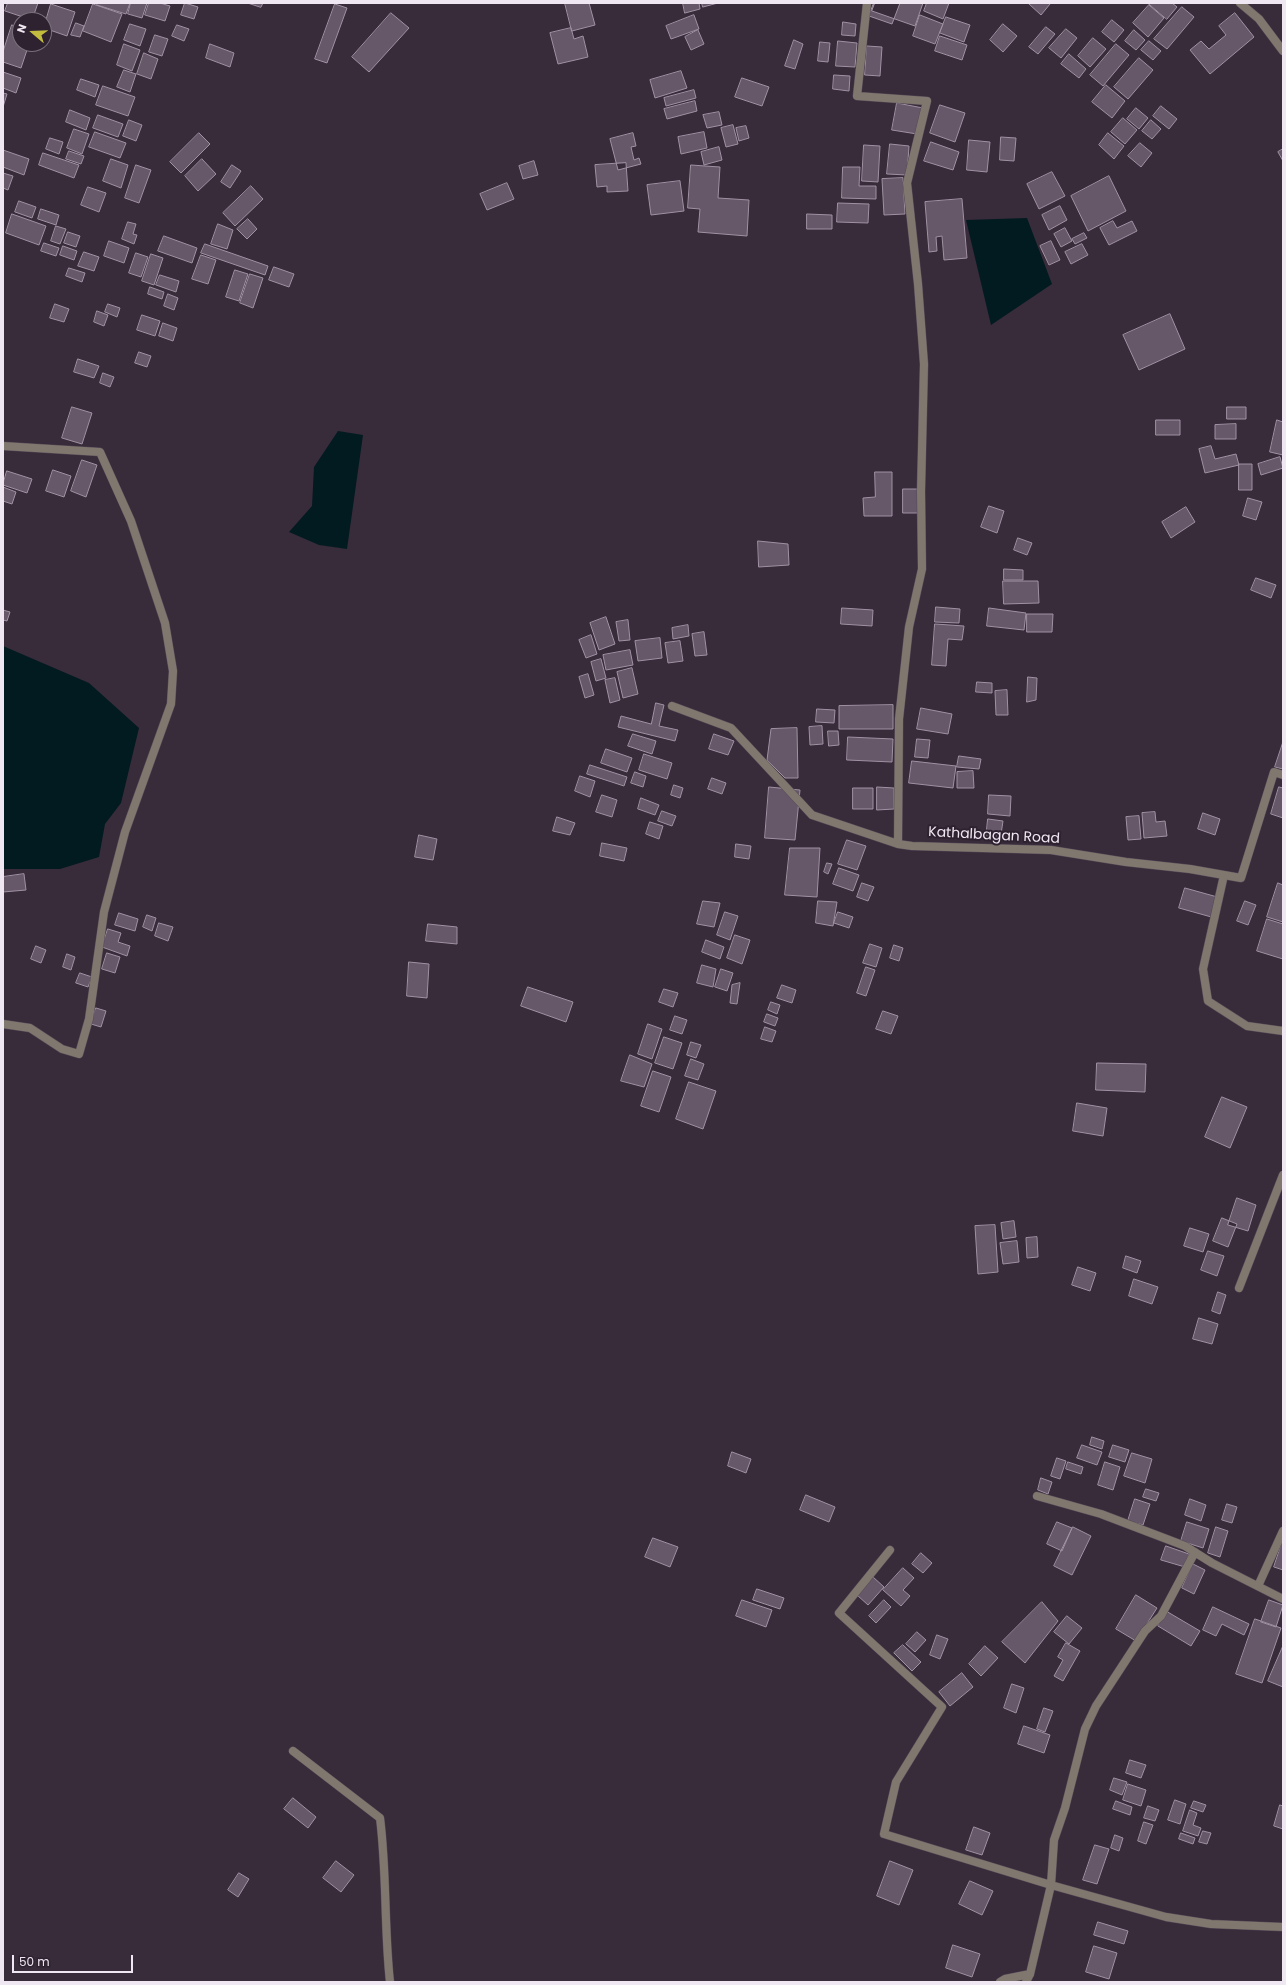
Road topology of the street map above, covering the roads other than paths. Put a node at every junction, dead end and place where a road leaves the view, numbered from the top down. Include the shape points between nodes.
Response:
1 (867, 3) edge
2 (1240, 3) edge
3 (1283, 50) edge
4 (3, 446) edge
5 (672, 706) dead end
6 (1283, 775) edge
7 (898, 844) junction
8 (1224, 875) junction
9 (3, 1024) edge
10 (1283, 1031) edge
11 (1283, 1175) edge
12 (1239, 1288) dead end
13 (1037, 1496) dead end
14 (1283, 1531) edge
15 (890, 1550) dead end
16 (1195, 1552) junction
17 (1258, 1586) junction
18 (1283, 1599) edge
19 (294, 1751) dead end
20 (1052, 1885) junction
21 (1283, 1927) edge
22 (1030, 1974) junction
23 (390, 1982) edge
24 (1000, 1982) edge
25 (1026, 1982) edge

1 - 7 street via 857,96 927,101 907,183 924,364 922,569 909,627 899,718
2 - 3 street via 1259,19
4 - 9 street via 100,452 131,521 165,623 172,671 171,704 125,832 104,912 89,1019 79,1054 62,1049 30,1028
5 - 7 street, Kathalbagan Road via 731,728 812,815
6 - 8 street, Kathalbagan Road via 1274,772 1241,878
7 - 8 street, Kathalbagan Road via 1051,850
8 - 10 street via 1203,969 1208,1001 1247,1026
11 - 12 street
13 - 16 street via 1100,1514
14 - 17 street
15 - 20 street via 839,1613 942,1707 896,1782 884,1834
16 - 17 street
16 - 20 street via 1161,1616 1145,1632 1096,1706 1084,1729 1054,1840
17 - 18 street
19 - 23 street via 380,1818 385,1857
20 - 21 street via 1166,1917 1210,1924
20 - 22 street
22 - 24 street
22 - 25 street

